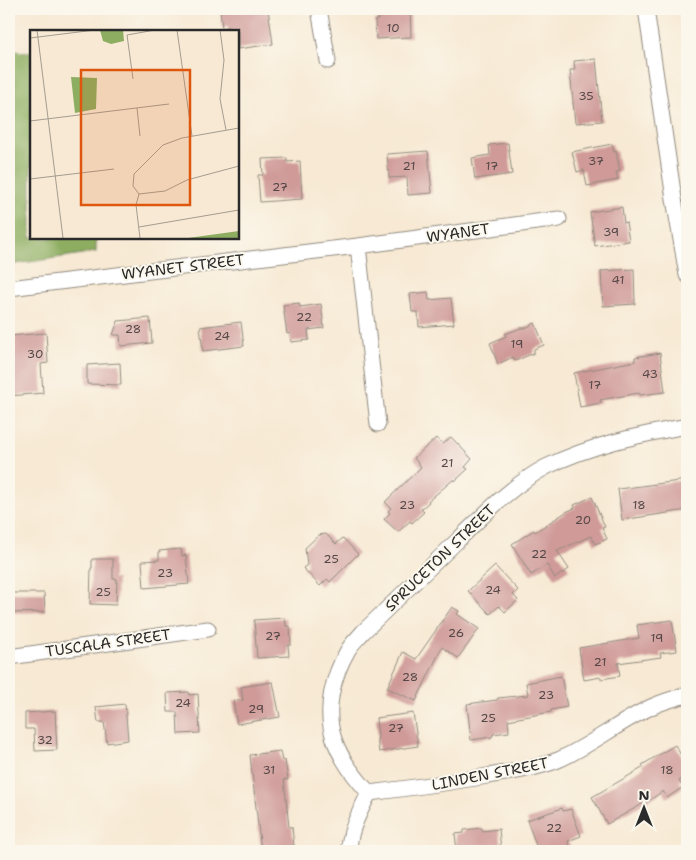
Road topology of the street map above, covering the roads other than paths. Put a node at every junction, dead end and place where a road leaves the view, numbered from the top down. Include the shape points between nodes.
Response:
1 (319, 9) edge
2 (646, 9) edge
3 (328, 61) dead end
4 (559, 219) dead end
5 (358, 246) junction
6 (687, 275) edge
7 (9, 288) edge
8 (378, 424) dead end
9 (687, 426) edge
10 (208, 629) dead end
11 (9, 657) edge
12 (687, 695) edge
13 (370, 793) junction
14 (349, 851) edge

1 - 3 street
2 - 6 street
4 - 5 street, WYANET
5 - 7 street, WYANET STREET
5 - 8 street
9 - 13 street, SPRUCETON STREET via 587,450 523,481 349,648 332,688 330,718 340,754
10 - 11 street, TUSCALA STREET
12 - 13 street, LINDEN STREET via 651,707 576,751 532,768
13 - 14 street via 357,816

